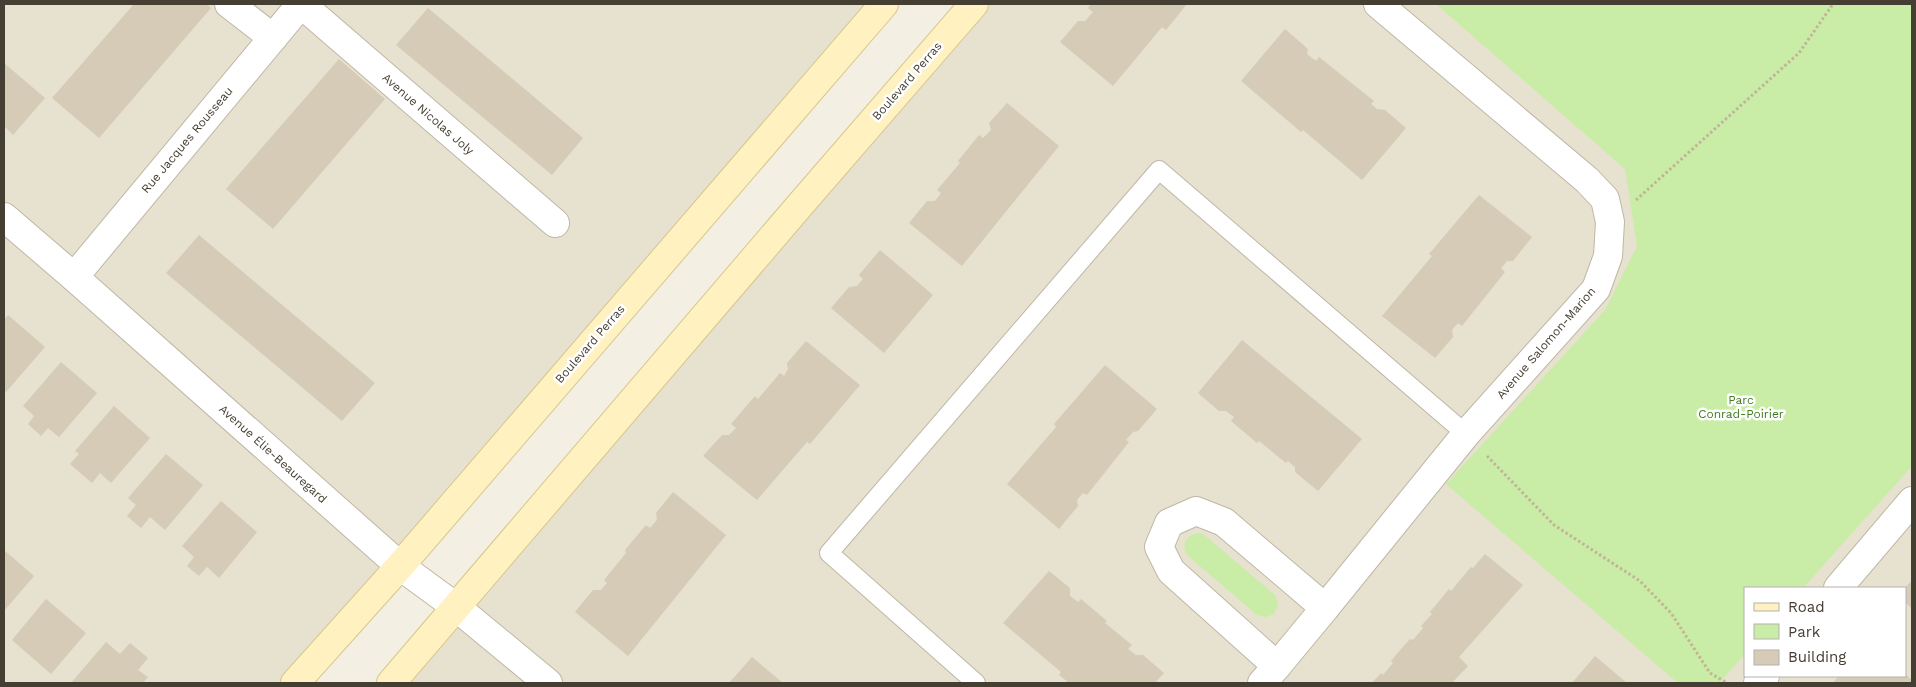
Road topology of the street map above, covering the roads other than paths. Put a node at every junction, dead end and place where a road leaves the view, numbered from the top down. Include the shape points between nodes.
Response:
1 (229, 4) edge
2 (301, 4) edge
3 (884, 4) edge
4 (974, 4) edge
5 (1378, 4) edge
6 (273, 38) junction
7 (4, 217) edge
8 (555, 223) dead end
9 (74, 277) junction
10 (1466, 434) junction
11 (1912, 501) edge
12 (400, 566) junction
13 (1839, 587) edge
14 (456, 607) junction
15 (1326, 608) junction
16 (1270, 674) edge
17 (295, 683) edge
18 (391, 683) edge
19 (548, 683) edge
20 (976, 683) edge

1 - 6 street
2 - 6 street, Rue Jacques Rousseau
2 - 8 street, Avenue Nicolas Joly
3 - 12 main road, Boulevard Perras
4 - 14 main road, Boulevard Perras
5 - 10 street, Avenue Salomon-Marion via 1587,180 1605,199 1610,222 1608,256 1596,289
6 - 9 street, Rue Jacques Rousseau
7 - 9 street, Avenue Élie-Beauregard
9 - 12 street, Avenue Élie-Beauregard
10 - 15 street, Avenue Salomon-Marion
10 - 20 lane via 1159,170 829,553
11 - 13 street
12 - 14 street, Avenue Élie-Beauregard
12 - 17 main road, Boulevard Perras
14 - 18 main road, Boulevard Perras
14 - 19 street, Avenue Élie-Beauregard
15 - 16 street, Avenue Salomon-Marion
15 - 16 street, Avenue Salomon-Marion via 1224,522 1196,511 1169,523 1159,547 1171,571

